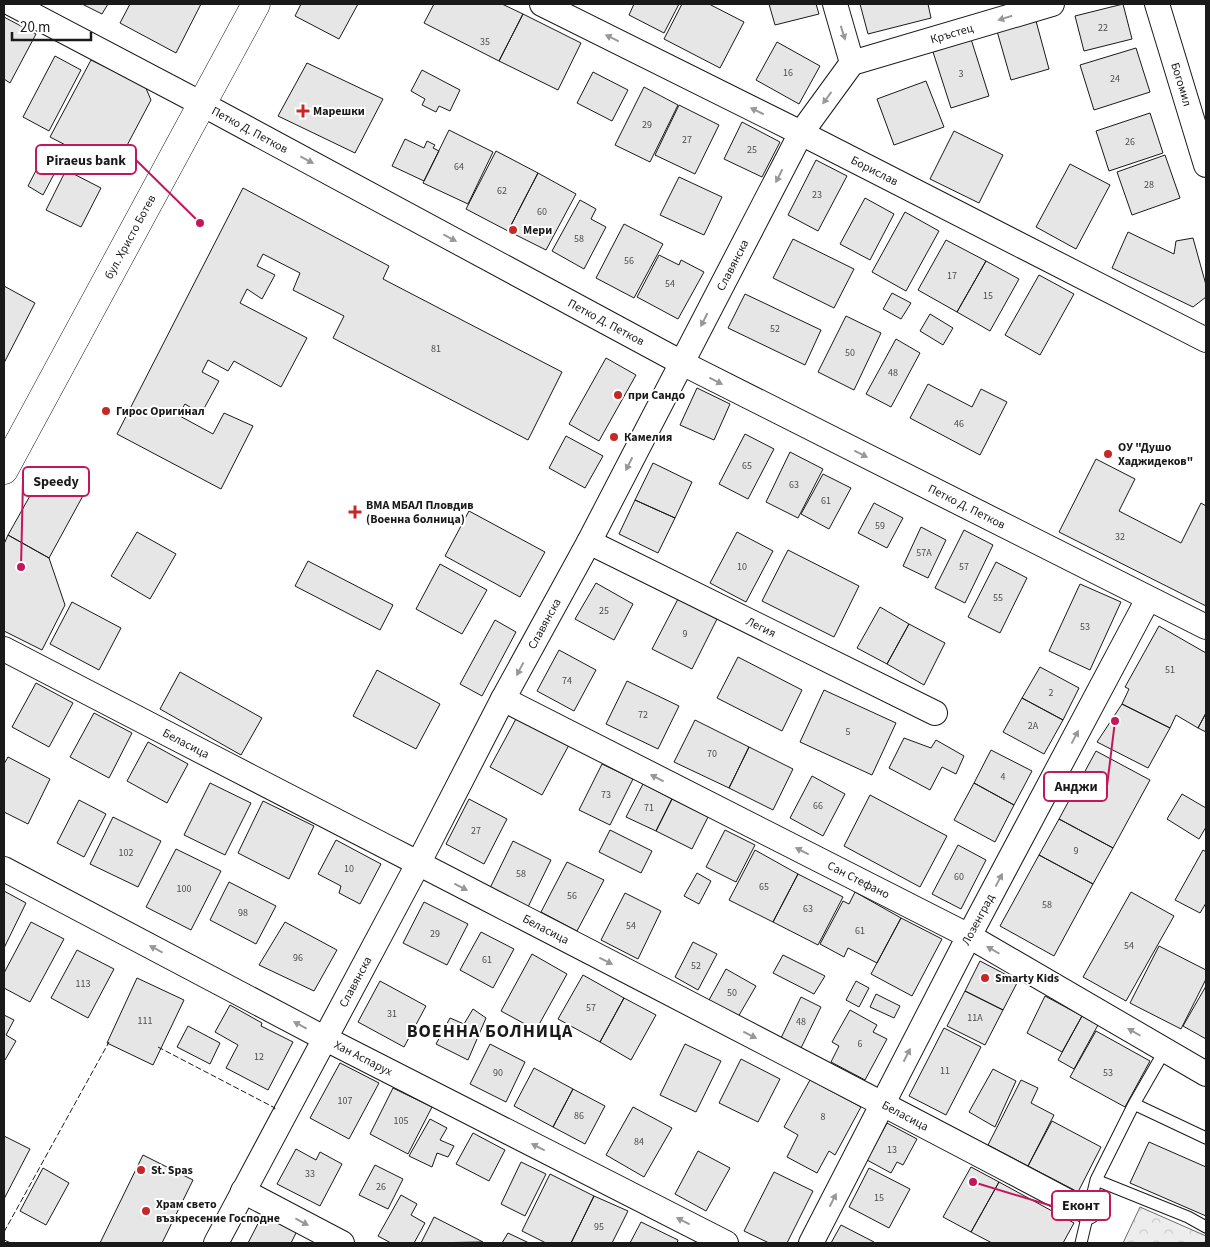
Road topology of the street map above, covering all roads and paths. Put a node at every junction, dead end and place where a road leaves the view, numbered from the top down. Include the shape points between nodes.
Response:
1 (12, 4) edge
2 (256, 4) edge
3 (542, 4) edge
4 (835, 4) edge
5 (1052, 4) edge
6 (1157, 4) edge
7 (852, 63) junction
8 (202, 104) junction
9 (801, 133) junction
10 (1206, 165) edge
11 (1206, 340) edge
12 (682, 363) junction
13 (4, 470) edge
14 (589, 542) junction
15 (1148, 599) junction
16 (1206, 627) edge
17 (4, 649) edge
18 (503, 699) junction
19 (935, 713) dead end
20 (418, 864) junction
21 (4, 869) edge
22 (969, 936) junction
23 (324, 1038) junction
24 (1165, 1050) junction
25 (1206, 1074) edge
26 (882, 1104) junction
27 (1134, 1104) junction
28 (1206, 1138) edge
29 (1096, 1180) junction
30 (243, 1191) junction
31 (1088, 1212) junction
32 (1206, 1227) edge
33 (216, 1243) edge
34 (342, 1243) edge
35 (726, 1243) edge
36 (811, 1243) edge
37 (1081, 1243) edge

1 - 8 street, Петко Д. Петков
2 - 8 main road, бул. Христо Ботев
9 -> 3 street, Борислав
4 -> 7 street
5 -> 7 street, Кръстец
6 - 10 street, Богомил
7 -> 9 street, Славянска
8 -> 12 street, Петко Д. Петков
8 - 13 main road, бул. Христо Ботев
9 - 11 street, Борислав
9 -> 12 street, Славянска
12 -> 14 street, Славянска
12 -> 15 street, Петко Д. Петков
14 -> 18 street, Славянска
14 - 19 street, Легия
15 - 16 street, Петко Д. Петков
22 -> 15 street, Лозенград
17 - 20 street, Беласица
18 - 20 street, Славянска
22 -> 18 street, Сан Стефано
20 - 23 street, Славянска
20 -> 26 street, Беласица
23 -> 21 street, Хан Аспарух
24 -> 22 street, Сан Стефано
26 -> 22 street, Лозенград
23 - 30 street, Славянска
35 -> 23 street, Хан Аспарух
24 - 25 street, Сан Стефано
24 - 27 lane
26 - 31 street, Беласица
36 -> 26 street, Лозенград
27 - 28 lane
27 - 29 lane
29 - 31 lane
29 - 32 lane
30 - 33 street, Славянска
30 -> 34 street
31 - 37 lane

